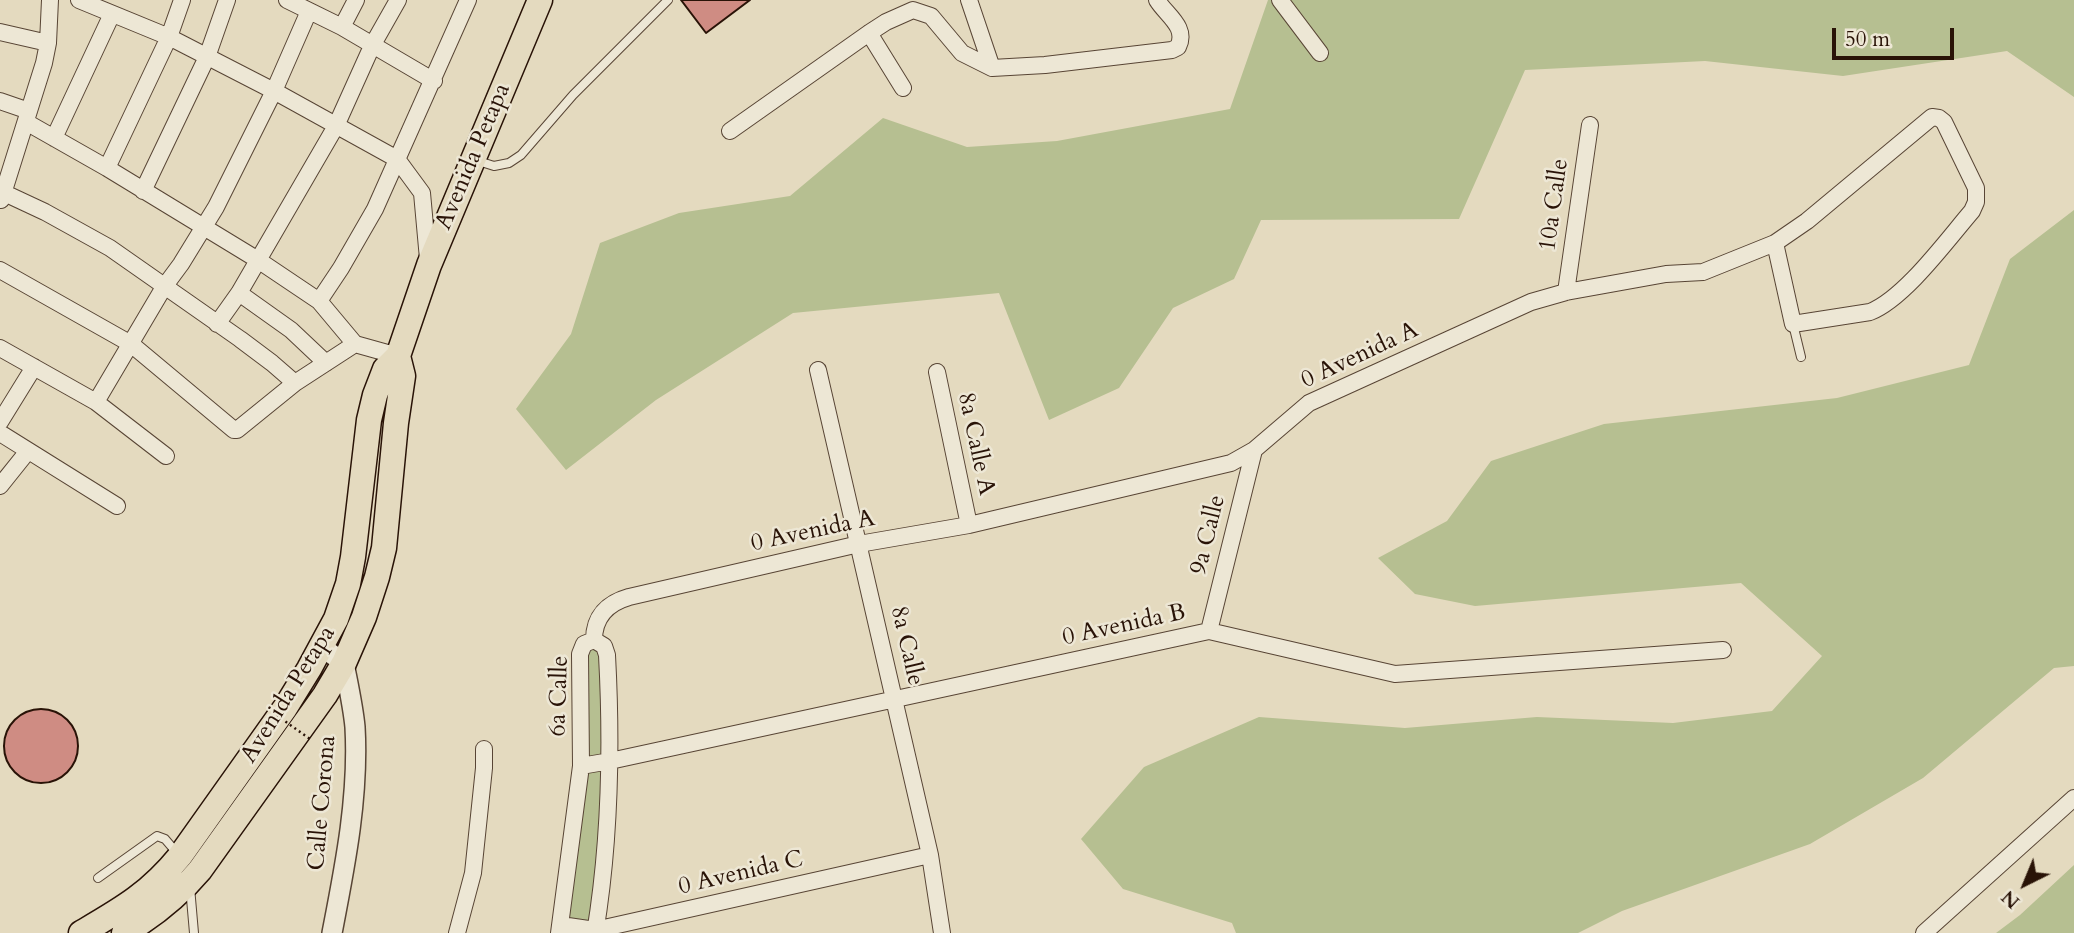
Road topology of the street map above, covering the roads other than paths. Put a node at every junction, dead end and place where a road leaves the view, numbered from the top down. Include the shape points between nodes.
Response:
1 (50, 0) edge
2 (79, 0) edge
3 (183, 0) edge
4 (226, 0) edge
5 (287, 0) edge
6 (356, 0) edge
7 (398, 0) edge
8 (468, 0) edge
9 (540, 0) edge
10 (667, 0) edge
11 (969, 0) edge
12 (1157, 0) edge
13 (1280, 0) edge
14 (309, 10) junction
15 (112, 14) junction
16 (342, 27) junction
17 (0, 32) edge
18 (869, 33) junction
19 (169, 37) junction
20 (48, 43) junction
21 (372, 46) junction
22 (1320, 53) dead end
23 (208, 57) junction
24 (992, 68) junction
25 (433, 81) junction
26 (902, 88) dead end
27 (274, 91) junction
28 (0, 101) edge
29 (27, 117) junction
30 (1590, 125) dead end
31 (336, 126) junction
32 (730, 131) dead end
33 (54, 138) junction
34 (397, 159) junction
35 (473, 159) junction
36 (107, 168) junction
37 (143, 191) junction
38 (1, 196) edge
39 (204, 226) junction
40 (1775, 243) junction
41 (258, 260) junction
42 (429, 265) junction
43 (0, 270) edge
44 (164, 287) junction
45 (1566, 292) junction
46 (239, 293) junction
47 (319, 301) junction
48 (218, 324) junction
49 (1793, 324) junction
50 (131, 344) junction
51 (355, 344) junction
52 (0, 348) edge
53 (398, 356) junction
54 (1801, 357) dead end
55 (326, 363) junction
56 (34, 367) junction
57 (818, 370) dead end
58 (937, 372) dead end
59 (295, 383) junction
60 (96, 402) junction
61 (0, 422) edge
62 (0, 433) edge
63 (1254, 450) junction
64 (27, 451) junction
65 (166, 456) dead end
66 (0, 486) edge
67 (117, 506) dead end
68 (969, 525) junction
69 (859, 544) junction
70 (1209, 631) junction
71 (594, 640) junction
72 (322, 647) junction
73 (1723, 650) dead end
74 (344, 663) junction
75 (895, 698) junction
76 (484, 749) dead end
77 (610, 761) junction
78 (581, 766) junction
79 (2074, 798) edge
80 (930, 855) junction
81 (180, 856) junction
82 (99, 878) dead end
83 (191, 881) junction
84 (560, 929) edge
85 (595, 931) edge
86 (81, 933) edge
87 (126, 933) edge
88 (194, 933) edge
89 (332, 933) edge
90 (457, 933) edge
91 (942, 933) edge
92 (1924, 933) edge

1 - 20 street
2 - 15 street
3 - 19 street
4 - 23 street
5 - 14 street
6 - 16 street
7 - 21 street
8 - 25 street
9 - 35 main road, Avenida Petapa
10 - 35 lane via 521,155 494,166
11 - 24 street
12 - 24 street via 1180,31 1181,41 1172,50
13 - 22 street
14 - 16 street
14 - 27 street
15 - 19 street
15 - 33 street
16 - 21 street
17 - 20 street
18 - 24 street via 913,10 925,13 962,53
18 - 26 street
18 - 32 street
19 - 23 street
19 - 36 street
20 - 29 street
21 - 25 street
21 - 31 street
23 - 27 street
23 - 37 street
25 - 34 street
27 - 31 street
27 - 39 street
28 - 29 street
29 - 33 street
29 - 38 street
30 - 45 street, 10a Calle
31 - 34 street
31 - 41 street
33 - 36 street
34 - 42 street via 422,193
34 - 47 street via 375,209
35 - 42 main road, Avenida Petapa
36 - 37 street
37 - 39 street
38 - 44 street via 45,212 110,248
39 - 41 street
39 - 44 street
40 - 45 street, 0 Avenida A via 1703,272
40 - 49 street
40 - 49 street, 0 Avenida A via 1932,117 1944,122 1976,188 1972,211 1905,288 1882,307
41 - 46 street
41 - 47 street
42 - 53 main road, Avenida Petapa
43 - 50 street
44 - 48 street
44 - 50 street
45 - 63 street, 0 Avenida A via 1531,302 1309,403
46 - 48 street
46 - 55 street via 291,330
47 - 51 street
48 - 59 street
49 - 54 lane
50 - 59 street via 234,430
50 - 60 street
51 - 53 street
51 - 55 street
52 - 56 street
53 - 72 main road, Avenida Petapa via 385,369 375,395 348,584
53 - 74 main road, Avenida Petapa via 403,376 384,548 364,617
55 - 59 street
56 - 60 street
56 - 61 street
57 - 69 street, 8a Calle
58 - 68 street, 8a Calle A
60 - 65 street
62 - 64 street
63 - 68 street, 0 Avenida A via 1231,463
63 - 70 street, 9a Calle
64 - 66 street
64 - 67 street
68 - 69 street, 0 Avenida A
69 - 71 street, 0 Avenida A via 618,600 603,612
69 - 75 street, 8a Calle
70 - 73 street, 0 Avenida B via 1395,674
70 - 75 street, 0 Avenida B
71 - 77 street, 6a Calle via 604,646 607,655
71 - 78 street, 6a Calle via 584,644 580,654
72 - 74 street
72 - 81 main road, Avenida Petapa via 285,708
74 - 83 main road, Avenida Petapa
74 - 89 street, Calle Corona via 355,727 354,792
75 - 77 street, 0 Avenida B
75 - 80 street, 8a Calle
76 - 90 street via 473,873
77 - 78 street, 0 Avenida B
77 - 85 street, 6a Calle
78 - 84 street, 6a Calle
79 - 92 street
80 - 85 street, 0 Avenida C
80 - 91 street, 8a Calle
81 - 82 lane via 157,836
81 - 83 lane
81 - 86 main road, Avenida Petapa via 162,879 136,900
83 - 87 main road, Avenida Petapa
83 - 88 lane
84 - 85 street, 0 Avenida C

